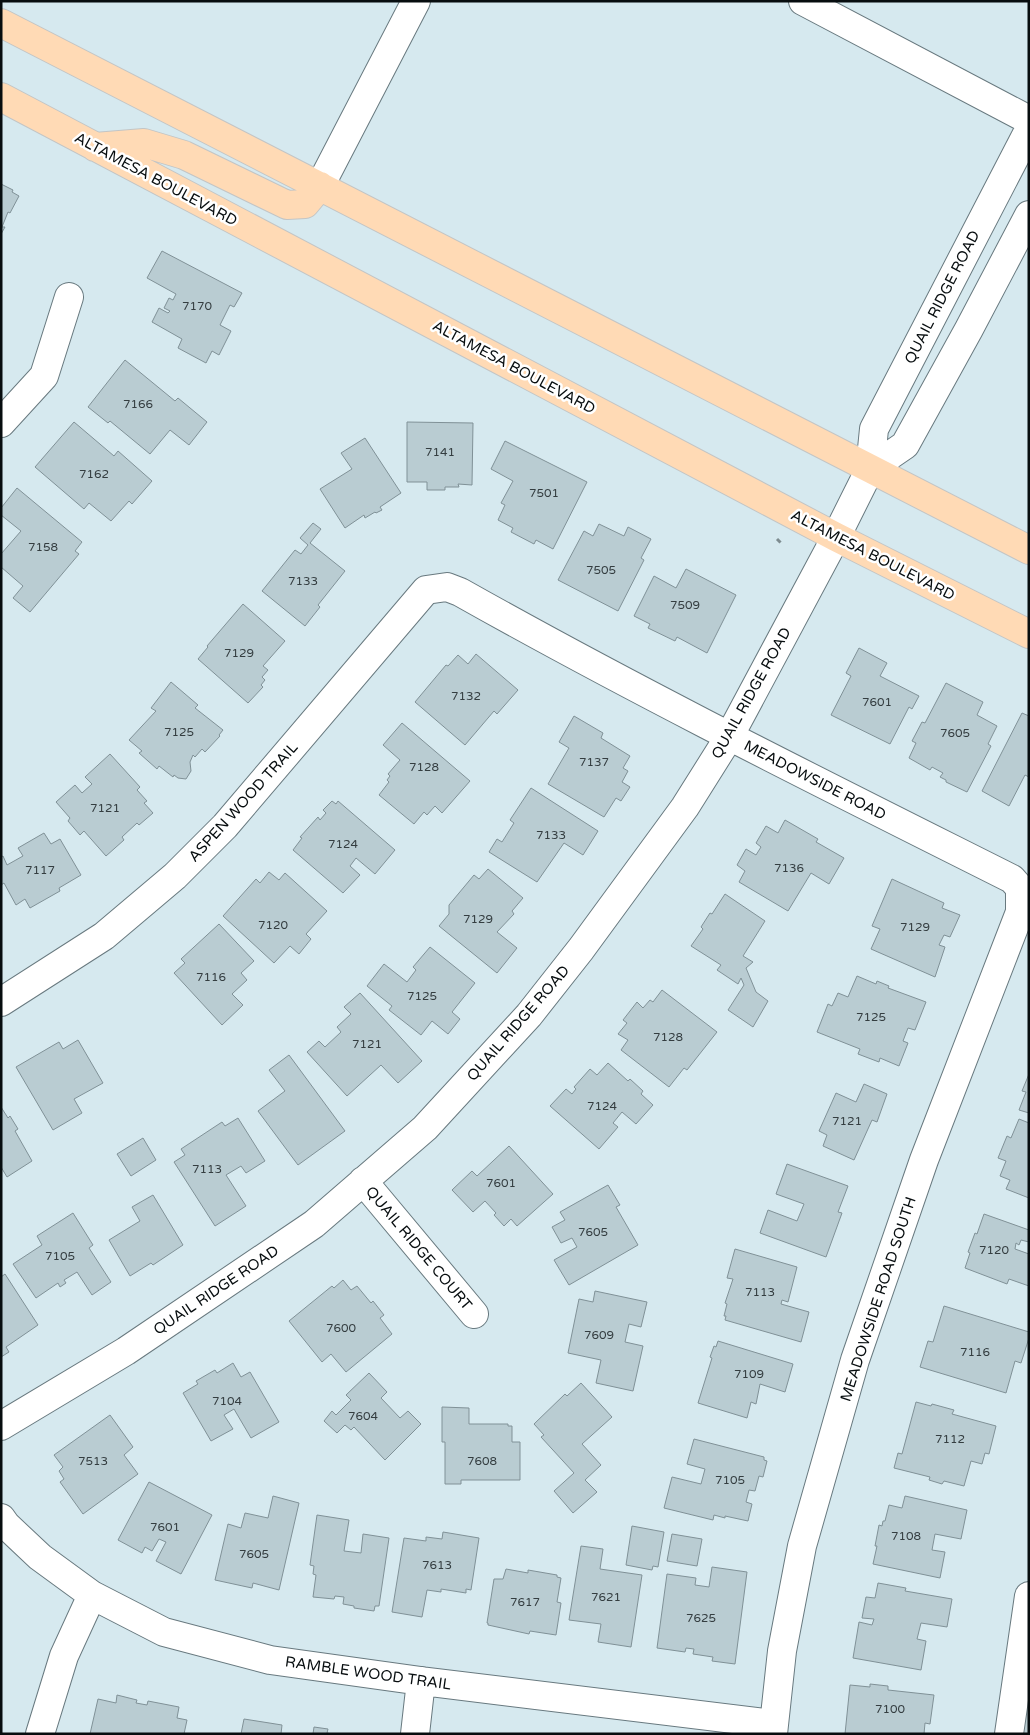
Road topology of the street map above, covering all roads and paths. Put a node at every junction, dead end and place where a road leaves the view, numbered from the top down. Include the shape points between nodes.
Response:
1 (416, 1) edge
2 (803, 1) edge
3 (1, 23) edge
4 (1, 97) edge
5 (1029, 120) edge
6 (1029, 130) edge
7 (95, 146) junction
8 (320, 186) junction
9 (1029, 215) edge
10 (69, 297) dead end
11 (1, 423) edge
12 (870, 469) junction
13 (836, 537) junction
14 (1029, 550) edge
15 (460, 592) joint
16 (1029, 634) edge
17 (729, 737) junction
18 (1012, 879) joint
19 (1, 1002) edge
20 (363, 1181) junction
21 (474, 1314) dead end
22 (1, 1426) edge
23 (1, 1518) edge
24 (92, 1595) junction
25 (1029, 1596) edge
26 (421, 1681) junction
27 (774, 1729) edge
28 (40, 1734) edge
29 (415, 1734) edge
30 (1009, 1734) edge

1 - 8 street
2 - 5 street
3 - 8 main road
4 - 7 main road, ALTAMESA BOULEVARD
6 - 12 street, QUAIL RIDGE ROAD via 874,429
7 - 8 main road via 144,143 184,155 287,205 305,204
7 - 13 main road, ALTAMESA BOULEVARD
8 - 12 main road
9 - 12 street, QUAIL RIDGE ROAD via 905,445
10 - 11 street via 44,376
12 - 13 street, QUAIL RIDGE ROAD
12 - 14 main road
13 - 16 main road, ALTAMESA BOULEVARD
13 - 17 street, QUAIL RIDGE ROAD
15 - 17 street, MEADOWSIDE ROAD
15 - 19 street, ASPEN WOOD TRAIL via 446,587 426,590 225,826 175,876 104,936
17 - 18 street, MEADOWSIDE ROAD
17 - 20 street, QUAIL RIDGE ROAD via 685,807 529,1015 425,1128
18 - 27 street, MEADOWSIDE ROAD SOUTH via 1020,888 1020,912 924,1160 858,1351 804,1537 782,1651
20 - 21 street, QUAIL RIDGE COURT
20 - 22 street, QUAIL RIDGE ROAD via 298,1235 126,1351
23 - 24 street, RAMBLE WOOD TRAIL via 40,1557
24 - 26 street, RAMBLE WOOD TRAIL via 164,1632 270,1660
24 - 28 street via 64,1656
25 - 30 street
26 - 27 street, RAMBLE WOOD TRAIL
26 - 29 street

